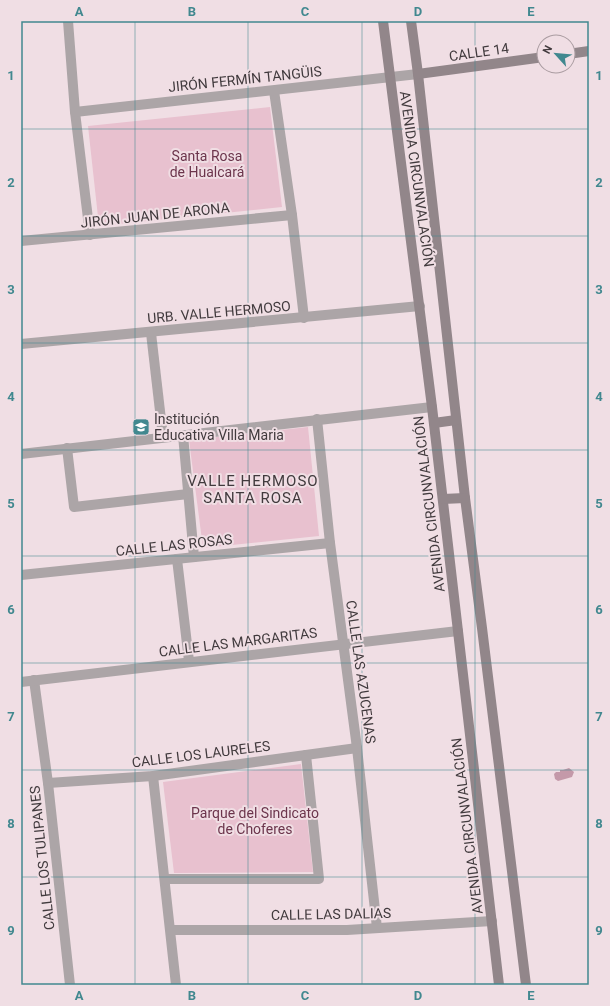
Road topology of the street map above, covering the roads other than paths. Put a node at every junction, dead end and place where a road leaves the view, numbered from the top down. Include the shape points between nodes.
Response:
1 (68, 21) edge
2 (383, 21) edge
3 (411, 21) edge
4 (589, 52) edge
5 (576, 53) edge
6 (536, 58) edge
7 (418, 74) junction
8 (389, 77) junction
9 (274, 91) junction
10 (75, 112) junction
11 (292, 215) junction
12 (90, 235) junction
13 (21, 241) edge
14 (420, 306) junction
15 (304, 318) junction
16 (152, 333) junction
17 (21, 344) edge
18 (432, 407) junction
19 (317, 419) junction
20 (456, 420) junction
21 (434, 423) junction
22 (183, 435) junction
23 (163, 438) junction
24 (67, 448) junction
25 (21, 454) edge
26 (188, 494) junction
27 (465, 498) junction
28 (443, 499) junction
29 (330, 543) junction
30 (194, 557) junction
31 (177, 559) junction
32 (21, 571) edge
33 (21, 575) edge
34 (458, 631) junction
35 (343, 644) junction
36 (189, 662) junction
37 (34, 680) junction
38 (21, 682) edge
39 (357, 748) junction
40 (306, 755) junction
41 (153, 776) junction
42 (48, 783) junction
43 (165, 879) junction
44 (492, 921) junction
45 (377, 928) junction
46 (171, 930) junction
47 (70, 985) edge
48 (176, 985) edge
49 (499, 985) edge
50 (526, 985) edge

1 - 10 street
2 - 8 street, AVENIDA CIRCUNVALACIÓN
3 - 7 street, AVENIDA CIRCUNVALACIÓN
4 - 5 street
6 - 7 street, CALLE 14
7 - 8 street, JIRÓN FERMÍN TANGÜIS
7 - 20 street, AVENIDA CIRCUNVALACIÓN
8 - 9 street, JIRÓN FERMÍN TANGÜIS
8 - 14 street, AVENIDA CIRCUNVALACIÓN
9 - 10 street, JIRÓN FERMÍN TANGÜIS
9 - 11 street
10 - 12 street
11 - 12 street, JIRÓN JUAN DE ARONA
11 - 15 street
12 - 13 street, JIRÓN JUAN DE ARONA
14 - 15 street, URB. VALLE HERMOSO
14 - 18 street, AVENIDA CIRCUNVALACIÓN
15 - 16 street, URB. VALLE HERMOSO
16 - 17 street, URB. VALLE HERMOSO
16 - 23 street
18 - 19 street
18 - 21 street, AVENIDA CIRCUNVALACIÓN
19 - 22 street
19 - 29 street, CALLE LAS AZUCENAS
20 - 21 street
20 - 27 street, AVENIDA CIRCUNVALACIÓN
21 - 28 street, AVENIDA CIRCUNVALACIÓN
22 - 23 street
22 - 26 street
23 - 24 street
24 - 25 street
24 - 26 street via 74,507
26 - 30 street
27 - 28 street
27 - 50 street, AVENIDA CIRCUNVALACIÓN
28 - 34 street, AVENIDA CIRCUNVALACIÓN
29 - 30 street, CALLE LAS ROSAS
29 - 35 street, CALLE LAS AZUCENAS
30 - 31 street, CALLE LAS ROSAS
31 - 33 street, CALLE LAS ROSAS
31 - 36 street
32 - 33 street
34 - 35 street, CALLE LAS MARGARITAS
34 - 44 street, AVENIDA CIRCUNVALACIÓN
35 - 36 street, CALLE LAS MARGARITAS
35 - 39 street, CALLE LAS AZUCENAS
36 - 37 street, CALLE LAS MARGARITAS
37 - 38 street, CALLE LAS MARGARITAS
37 - 42 street, CALLE LOS TULIPANES
39 - 40 street, CALLE LOS LAURELES
39 - 45 street, CALLE LAS AZUCENAS
40 - 41 street, CALLE LOS LAURELES
40 - 43 street via 319,879
41 - 42 street, CALLE LOS LAURELES
41 - 43 street
42 - 47 street, CALLE LOS TULIPANES
43 - 46 street
44 - 45 street, CALLE LAS DALIAS
44 - 49 street, AVENIDA CIRCUNVALACIÓN
45 - 46 street, CALLE LAS DALIAS
46 - 48 street

